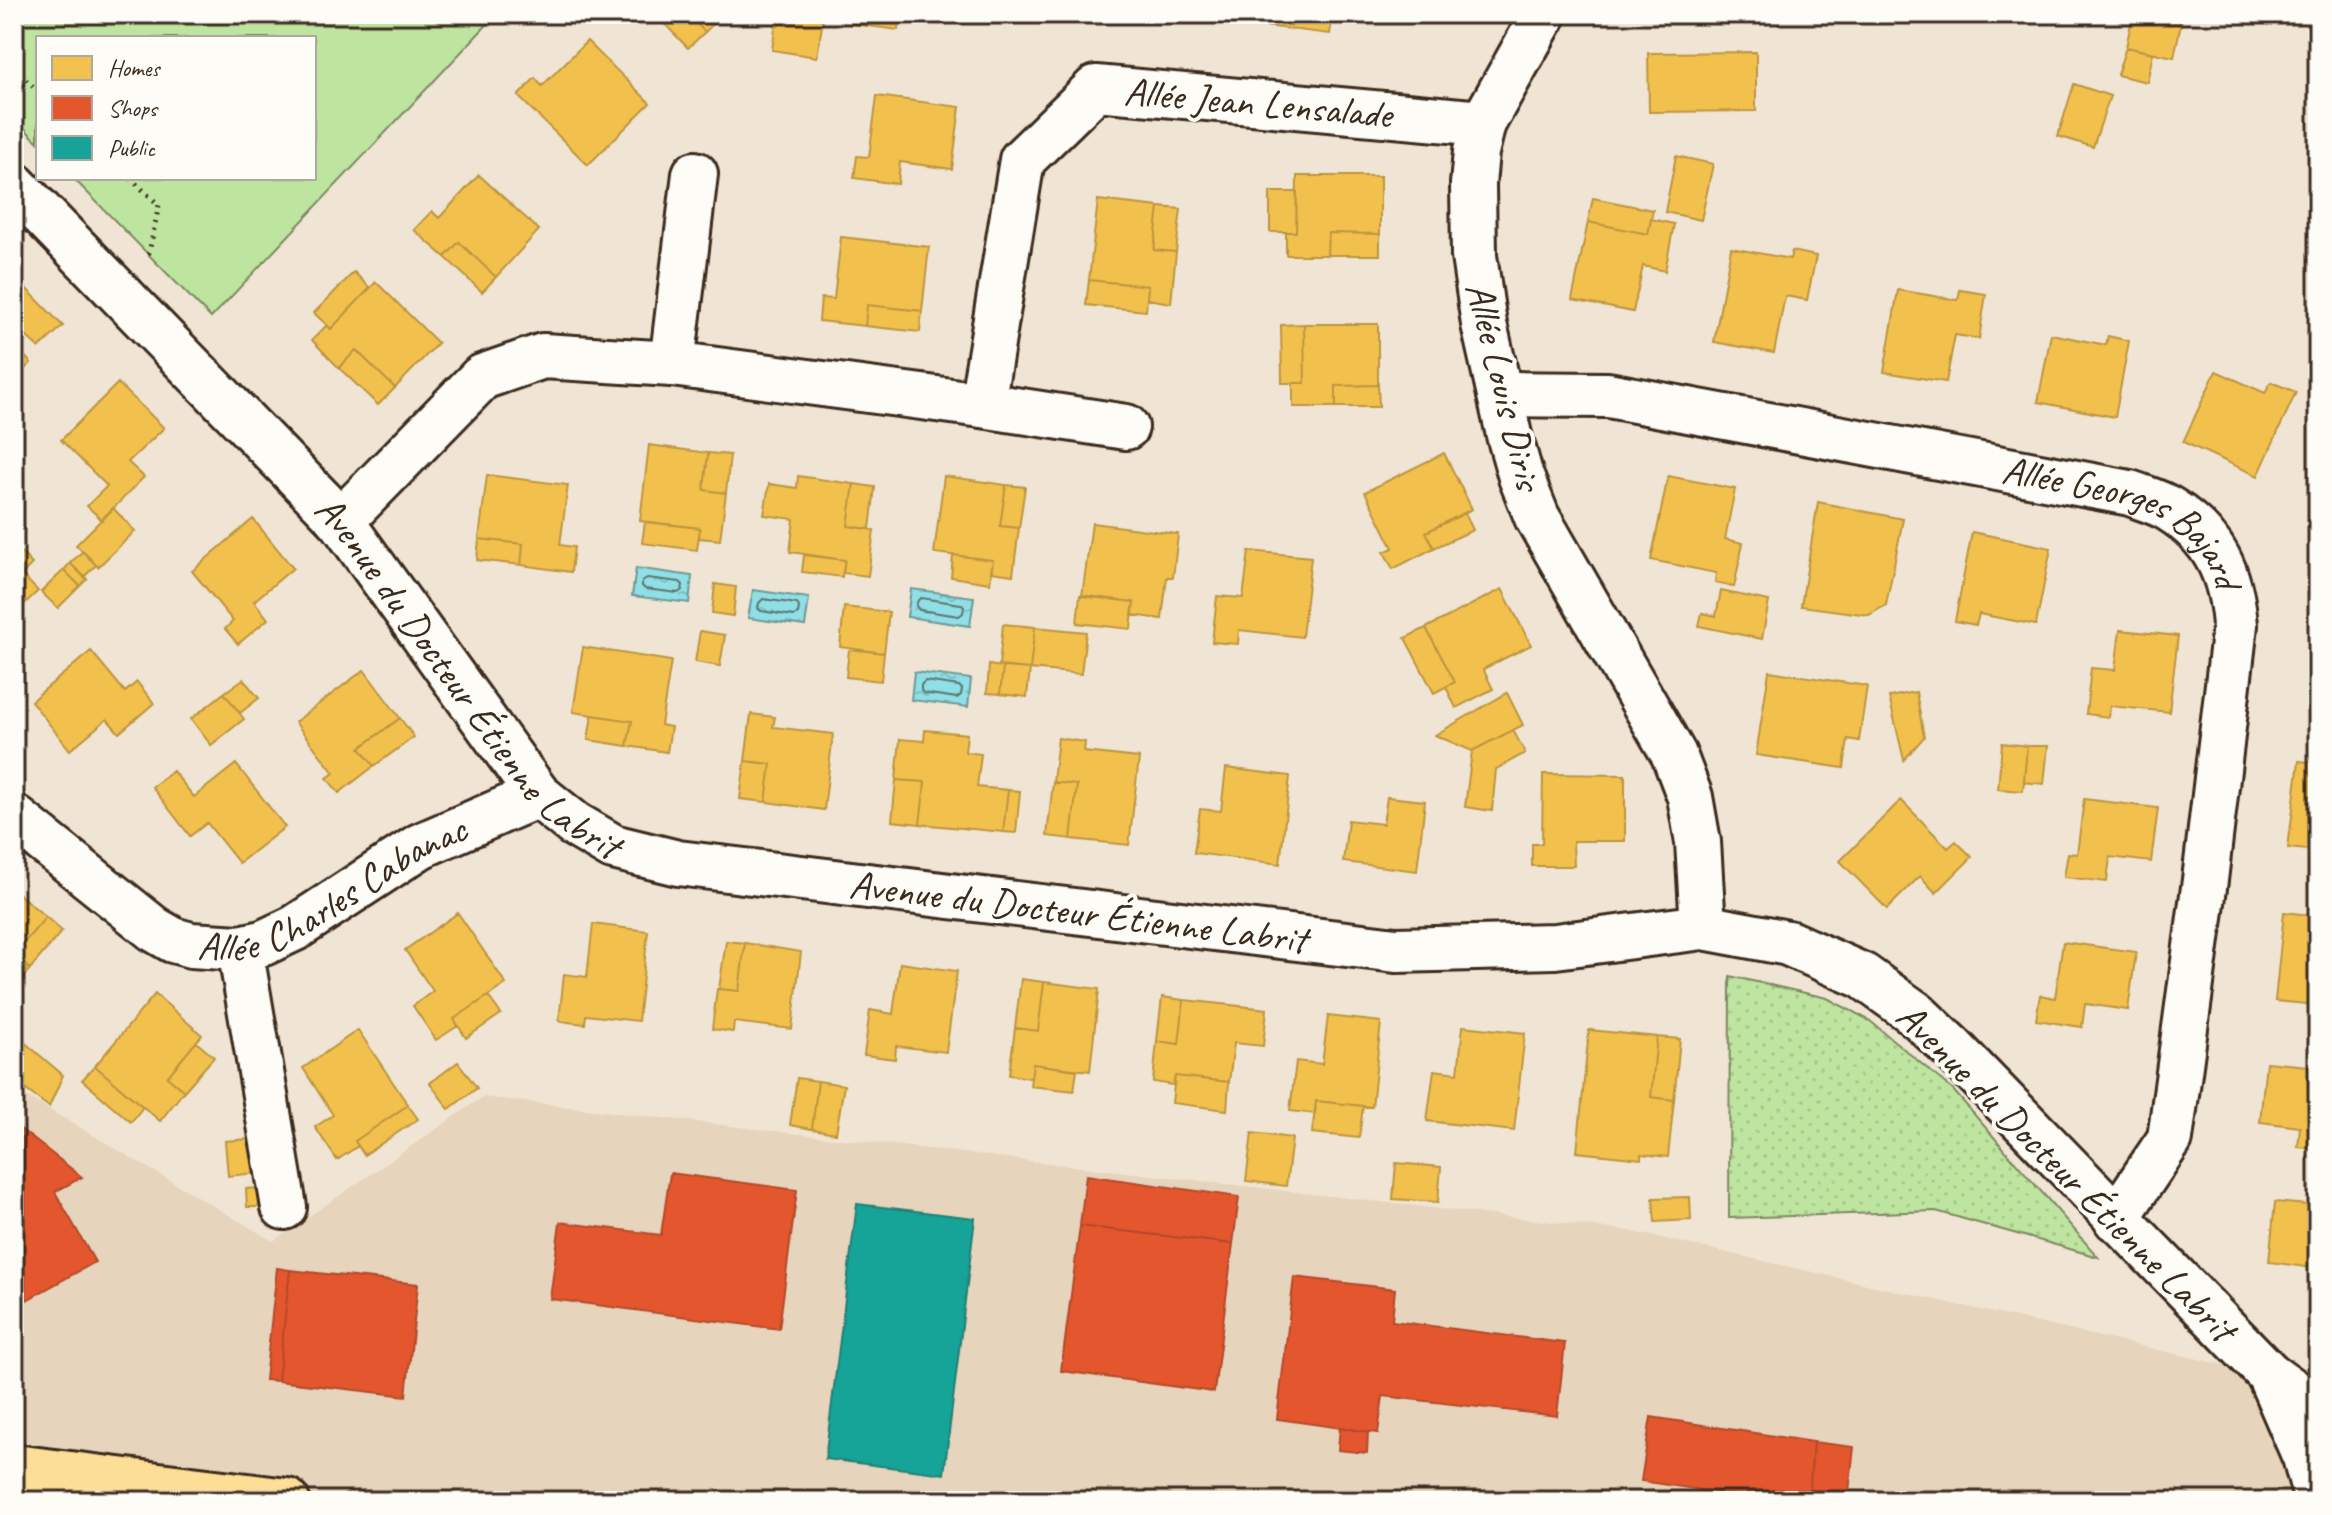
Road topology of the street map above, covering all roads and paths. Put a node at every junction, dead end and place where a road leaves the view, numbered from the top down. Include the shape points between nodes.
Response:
1 (1544, 14) edge
2 (14, 69) edge
3 (36, 89) edge
4 (1483, 123) junction
5 (695, 174) dead end
6 (132, 180) edge
7 (14, 185) edge
8 (136, 309) junction
9 (672, 364) junction
10 (1500, 394) junction
11 (982, 405) junction
12 (1126, 427) dead end
13 (341, 521) junction
14 (538, 795) junction
15 (14, 817) edge
16 (1703, 927) junction
17 (240, 948) junction
18 (284, 1207) dead end
19 (2116, 1219) junction
20 (2269, 1374) junction
21 (2318, 1409) edge
22 (14, 1467) edge
23 (287, 1501) edge
24 (2317, 1501) edge

1 - 4 street, Allée Louis Diris
2 - 3 path
4 - 10 street, Allée Louis Diris via 1473,184 1474,256
4 - 11 street, Allée Jean Lensalade via 1096,88 1022,160
5 - 9 street
6 - 8 path via 159,205
7 - 8 street, Avenue du Docteur Étienne Labrit
8 - 13 street, Avenue du Docteur Étienne Labrit
9 - 11 street
9 - 13 street via 543,356 482,377
10 - 16 street, Allée Louis Diris via 1537,517 1674,755 1690,797
10 - 19 street, Allée Georges Bajard via 1608,395 2130,493 2169,509 2204,536 2225,571 2235,625 2205,880 2170,1139
11 - 12 street
13 - 14 street, Avenue du Docteur Étienne Labrit
14 - 16 street, Avenue du Docteur Étienne Labrit via 613,847 678,863 1396,950 1555,946
14 - 17 street, Allée Charles Cabanac via 420,846 295,928
15 - 17 street, Allée Charles Cabanac via 154,929 191,945
16 - 19 street, Avenue du Docteur Étienne Labrit via 1788,943 1863,976 1953,1049
17 - 18 street
19 - 20 street, Avenue du Docteur Étienne Labrit
20 - 21 street, Avenue du Docteur Étienne Labrit
20 - 24 street, Avenue du Docteur Étienne Labrit via 2305,1457
22 - 23 main road

